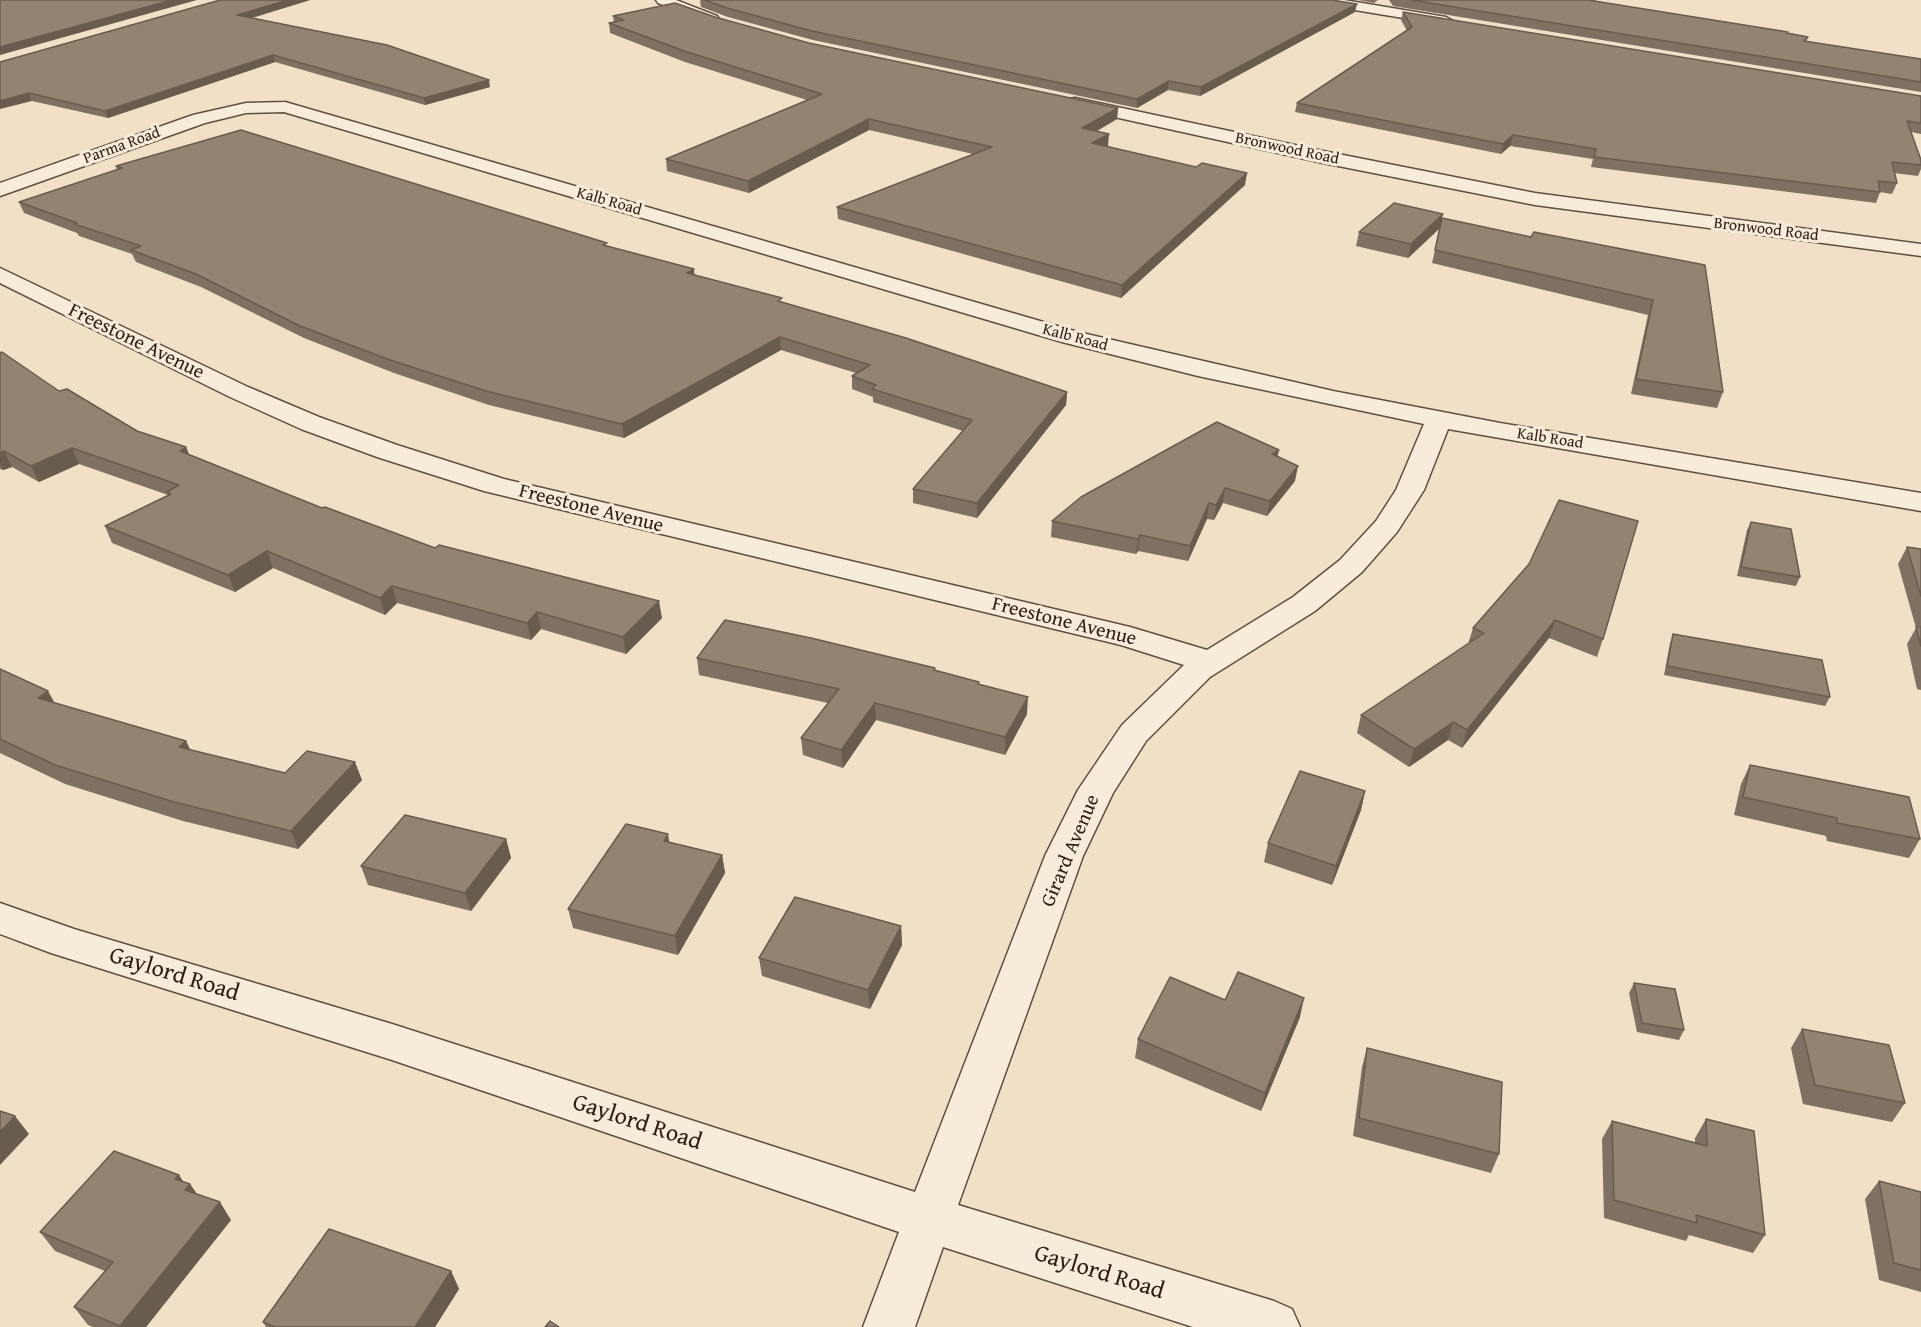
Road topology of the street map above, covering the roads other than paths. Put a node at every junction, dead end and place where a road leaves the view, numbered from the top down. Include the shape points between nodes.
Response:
1 (663, 0) edge
2 (1318, 0) edge
3 (1459, 23) edge
4 (733, 26) edge
5 (1055, 99) edge
6 (246, 108) joint
7 (0, 190) edge
8 (1921, 250) edge
9 (0, 275) edge
10 (1439, 420) junction
11 (1921, 502) edge
12 (1208, 664) junction
13 (0, 918) edge
14 (928, 1219) junction
15 (889, 1327) edge
16 (1274, 1327) edge

1 - 4 street
2 - 3 street
5 - 8 street, Bronwood Road via 1535,199
6 - 7 street, Parma Road via 199,119
6 - 10 street, Kalb Road via 300,111 1070,337 1198,369
9 - 12 street, Freestone Avenue via 239,392 387,451 494,485 1130,637
10 - 11 street, Kalb Road
10 - 12 street, Girard Avenue via 1410,490 1387,526 1351,566 1304,604
12 - 14 street, Girard Avenue via 1134,733 1096,790 1064,856
13 - 14 street, Gaylord Road
14 - 15 street, Girard Avenue
14 - 16 street, Gaylord Road

